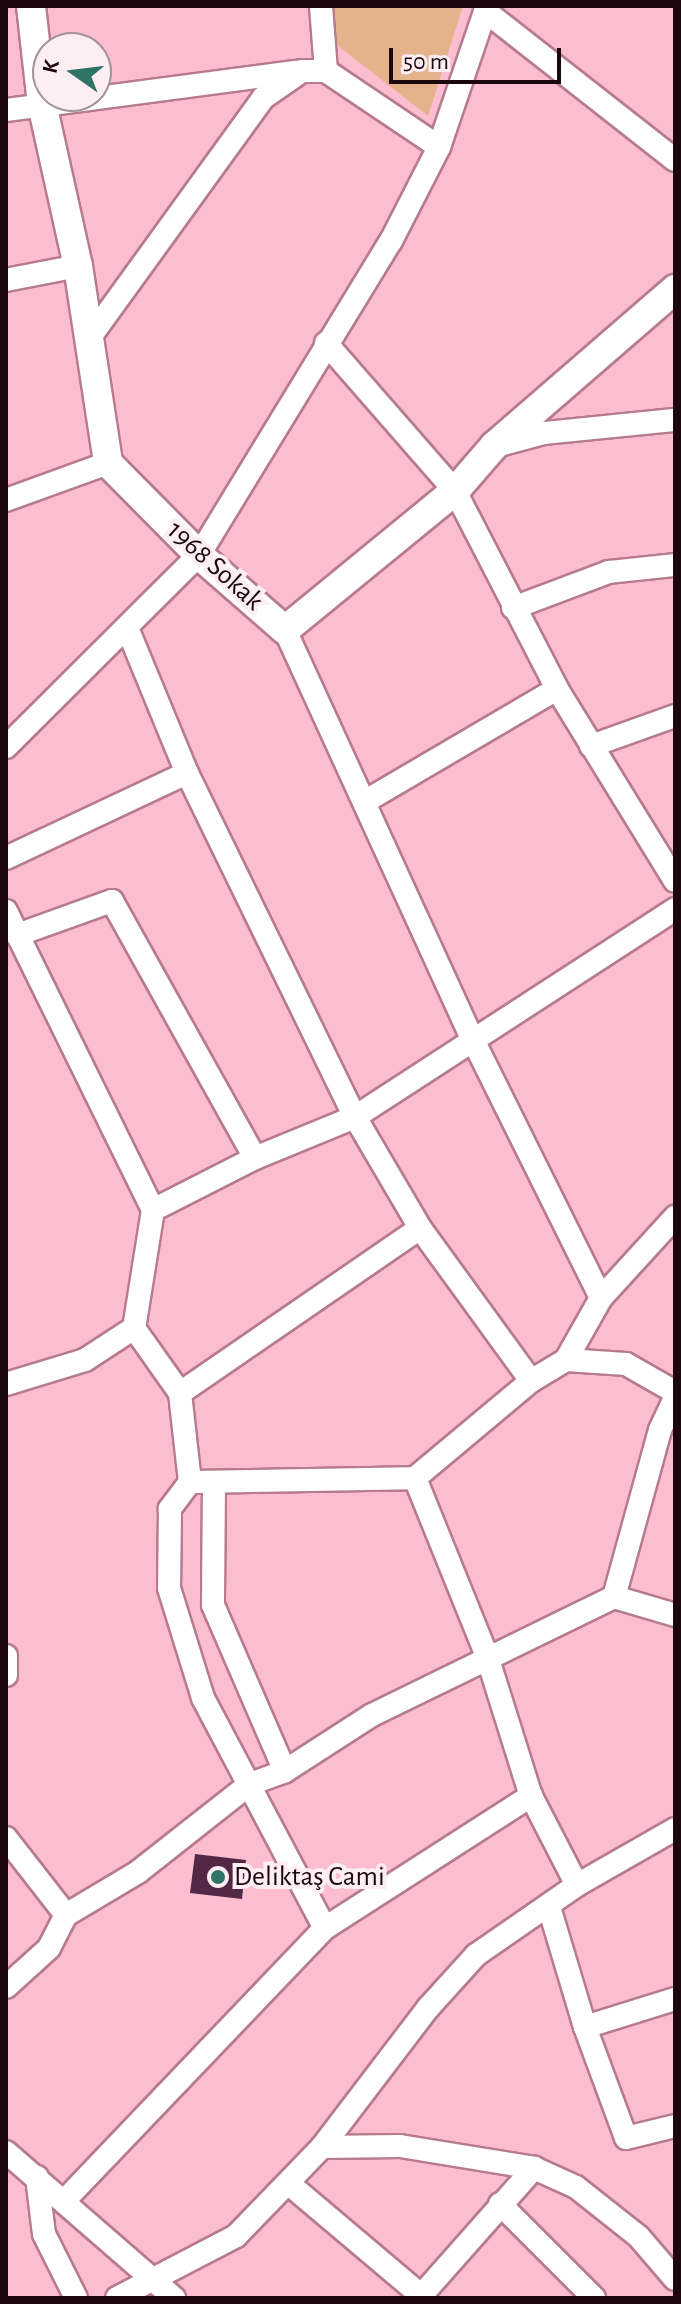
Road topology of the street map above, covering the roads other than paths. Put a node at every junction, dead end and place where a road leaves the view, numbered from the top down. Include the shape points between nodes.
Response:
1 (31, 6) edge
2 (321, 6) edge
3 (486, 9) edge
4 (34, 32) edge
5 (302, 71) junction
6 (326, 71) junction
7 (112, 95) edge
8 (32, 106) edge
9 (6, 110) edge
10 (44, 112) edge
11 (439, 147) junction
12 (675, 160) edge
13 (78, 266) junction
14 (6, 280) edge
15 (675, 289) edge
16 (88, 340) junction
17 (326, 343) junction
18 (675, 420) edge
19 (494, 446) junction
20 (108, 463) junction
21 (455, 491) junction
22 (6, 500) edge
23 (199, 555) junction
24 (675, 565) edge
25 (513, 608) junction
26 (128, 630) junction
27 (285, 630) junction
28 (557, 689) junction
29 (675, 716) edge
30 (591, 746) junction
31 (6, 747) edge
32 (187, 773) junction
33 (366, 801) junction
34 (6, 858) edge
35 (675, 881) edge
36 (675, 909) edge
37 (6, 911) edge
38 (17, 935) junction
39 (473, 1040) junction
40 (355, 1117) junction
41 (255, 1158) junction
42 (153, 1210) junction
43 (675, 1217) edge
44 (420, 1228) junction
45 (601, 1298) junction
46 (134, 1328) junction
47 (566, 1360) junction
48 (531, 1381) junction
49 (6, 1384) edge
50 (675, 1392) edge
51 (180, 1393) junction
52 (675, 1398) edge
53 (415, 1478) junction
54 (190, 1482) junction
55 (214, 1484) junction
56 (614, 1597) junction
57 (675, 1615) edge
58 (6, 1656) edge
59 (487, 1656) junction
60 (6, 1675) edge
61 (285, 1771) junction
62 (250, 1784) junction
63 (531, 1796) junction
64 (675, 1829) edge
65 (6, 1838) edge
66 (577, 1885) junction
67 (549, 1907) junction
68 (66, 1915) junction
69 (325, 1928) junction
70 (6, 1987) edge
71 (675, 1999) edge
72 (585, 2027) junction
73 (675, 2126) edge
74 (322, 2147) junction
75 (6, 2152) edge
76 (534, 2168) junction
77 (37, 2177) junction
78 (288, 2183) junction
79 (65, 2200) junction
80 (500, 2204) junction
81 (150, 2278) junction
82 (675, 2279) edge
83 (421, 2297) edge
84 (76, 2298) edge
85 (117, 2298) edge
86 (174, 2298) edge
87 (594, 2298) edge

1 - 4 street
2 - 6 street
3 - 11 street
3 - 12 street
5 - 6 street
5 - 7 street
5 - 16 street via 263,98
6 - 11 street
8 - 9 street
10 - 13 street
11 - 17 street via 391,241
13 - 14 street
13 - 16 street
15 - 19 street, 1968 Sokak
16 - 20 street
17 - 21 street
17 - 23 street
18 - 19 street via 544,433
19 - 21 street, 1968 Sokak
20 - 22 street
20 - 23 street, 1968 Sokak
21 - 25 street
21 - 27 street, 1968 Sokak
23 - 26 street
23 - 27 street, 1968 Sokak
24 - 25 street via 609,572
25 - 28 street
26 - 31 street
26 - 32 street
27 - 33 street
28 - 30 street
28 - 33 street
29 - 30 street
30 - 35 street
32 - 34 street
32 - 40 street
33 - 39 street
36 - 39 street
37 - 38 street
38 - 41 street via 112,901
38 - 42 street
39 - 40 street
39 - 45 street
40 - 41 street
40 - 44 street
41 - 42 street
42 - 46 street
43 - 45 street
44 - 48 street
44 - 51 street
45 - 47 street
46 - 49 street via 85,1360
46 - 51 street
47 - 48 street
47 - 50 street via 626,1364
48 - 53 street
51 - 54 street
52 - 56 street via 660,1430
53 - 55 street
53 - 59 street
54 - 55 street
54 - 62 street via 170,1509 169,1588 203,1698
55 - 61 street via 213,1605
56 - 57 street
56 - 59 street
58 - 60 street
59 - 61 street via 372,1715
59 - 63 street
61 - 62 street
62 - 68 street via 138,1872
62 - 69 street
63 - 66 street
63 - 69 street
64 - 66 street
65 - 68 street
66 - 67 street
67 - 72 street
67 - 74 street via 476,1955 428,2008
68 - 70 street via 49,1948
69 - 79 street
71 - 72 street
72 - 73 street via 626,2138
74 - 76 street via 400,2146
74 - 78 street
75 - 77 street
76 - 80 street
76 - 82 street via 576,2187 639,2237
77 - 79 street
77 - 84 street via 44,2234
78 - 81 street via 236,2236
78 - 83 street
79 - 81 street
80 - 83 street
80 - 87 street
81 - 85 street
81 - 86 street

